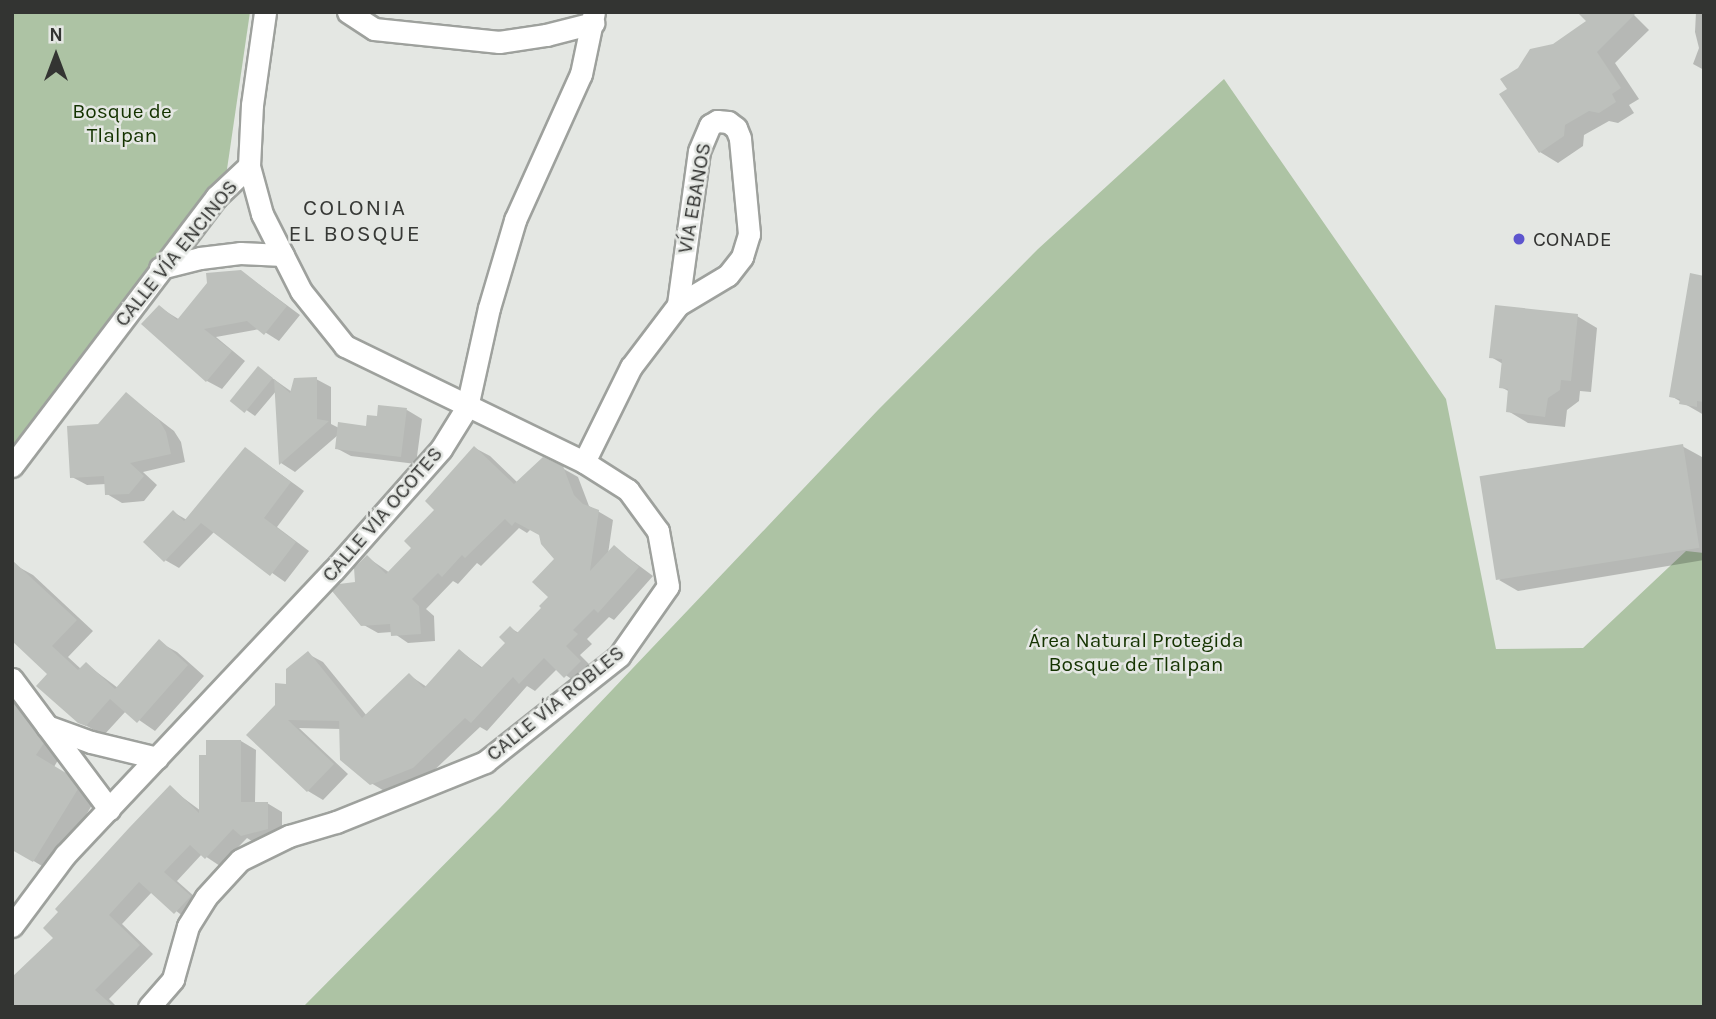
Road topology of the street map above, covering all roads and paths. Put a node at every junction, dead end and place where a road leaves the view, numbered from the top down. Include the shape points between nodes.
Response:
1 (265, 12) edge
2 (348, 12) edge
3 (594, 18) edge
4 (249, 166) junction
5 (283, 255) junction
6 (160, 268) junction
7 (678, 304) junction
8 (467, 407) junction
9 (584, 462) junction
10 (12, 466) edge
11 (12, 679) edge
12 (47, 726) junction
13 (157, 758) junction
14 (109, 809) junction
15 (12, 926) edge
16 (149, 1007) edge

1 - 4 street, CALLE VÍA ENCINOS
2 - 3 street via 374,30 499,42 546,35
3 - 8 street, CALLE VÍA OCOTES via 581,74 515,220
4 - 5 street, CALLE VÍA ROBLES via 262,214
4 - 6 street, CALLE VÍA ENCINOS via 216,197
5 - 6 street via 227,255
5 - 8 street, CALLE VÍA ROBLES via 301,290 345,346
6 - 10 street, CALLE VÍA ENCINOS
7 - 7 street, VÍA EBANOS via 728,275 742,257 749,234 740,138 727,122 710,125 699,152
7 - 9 street, VÍA EBANOS via 631,367
8 - 9 street, CALLE VÍA ROBLES
8 - 13 street, CALLE VÍA OCOTES via 441,449
9 - 16 street, CALLE VÍA ROBLES via 628,489 658,531 668,586 619,656 485,762 361,813 289,836 240,860 206,897 188,926 173,979
11 - 12 street
12 - 13 street
12 - 14 street
13 - 14 street, CALLE VÍA OCOTES
14 - 15 street, CALLE VÍA OCOTES via 65,855

